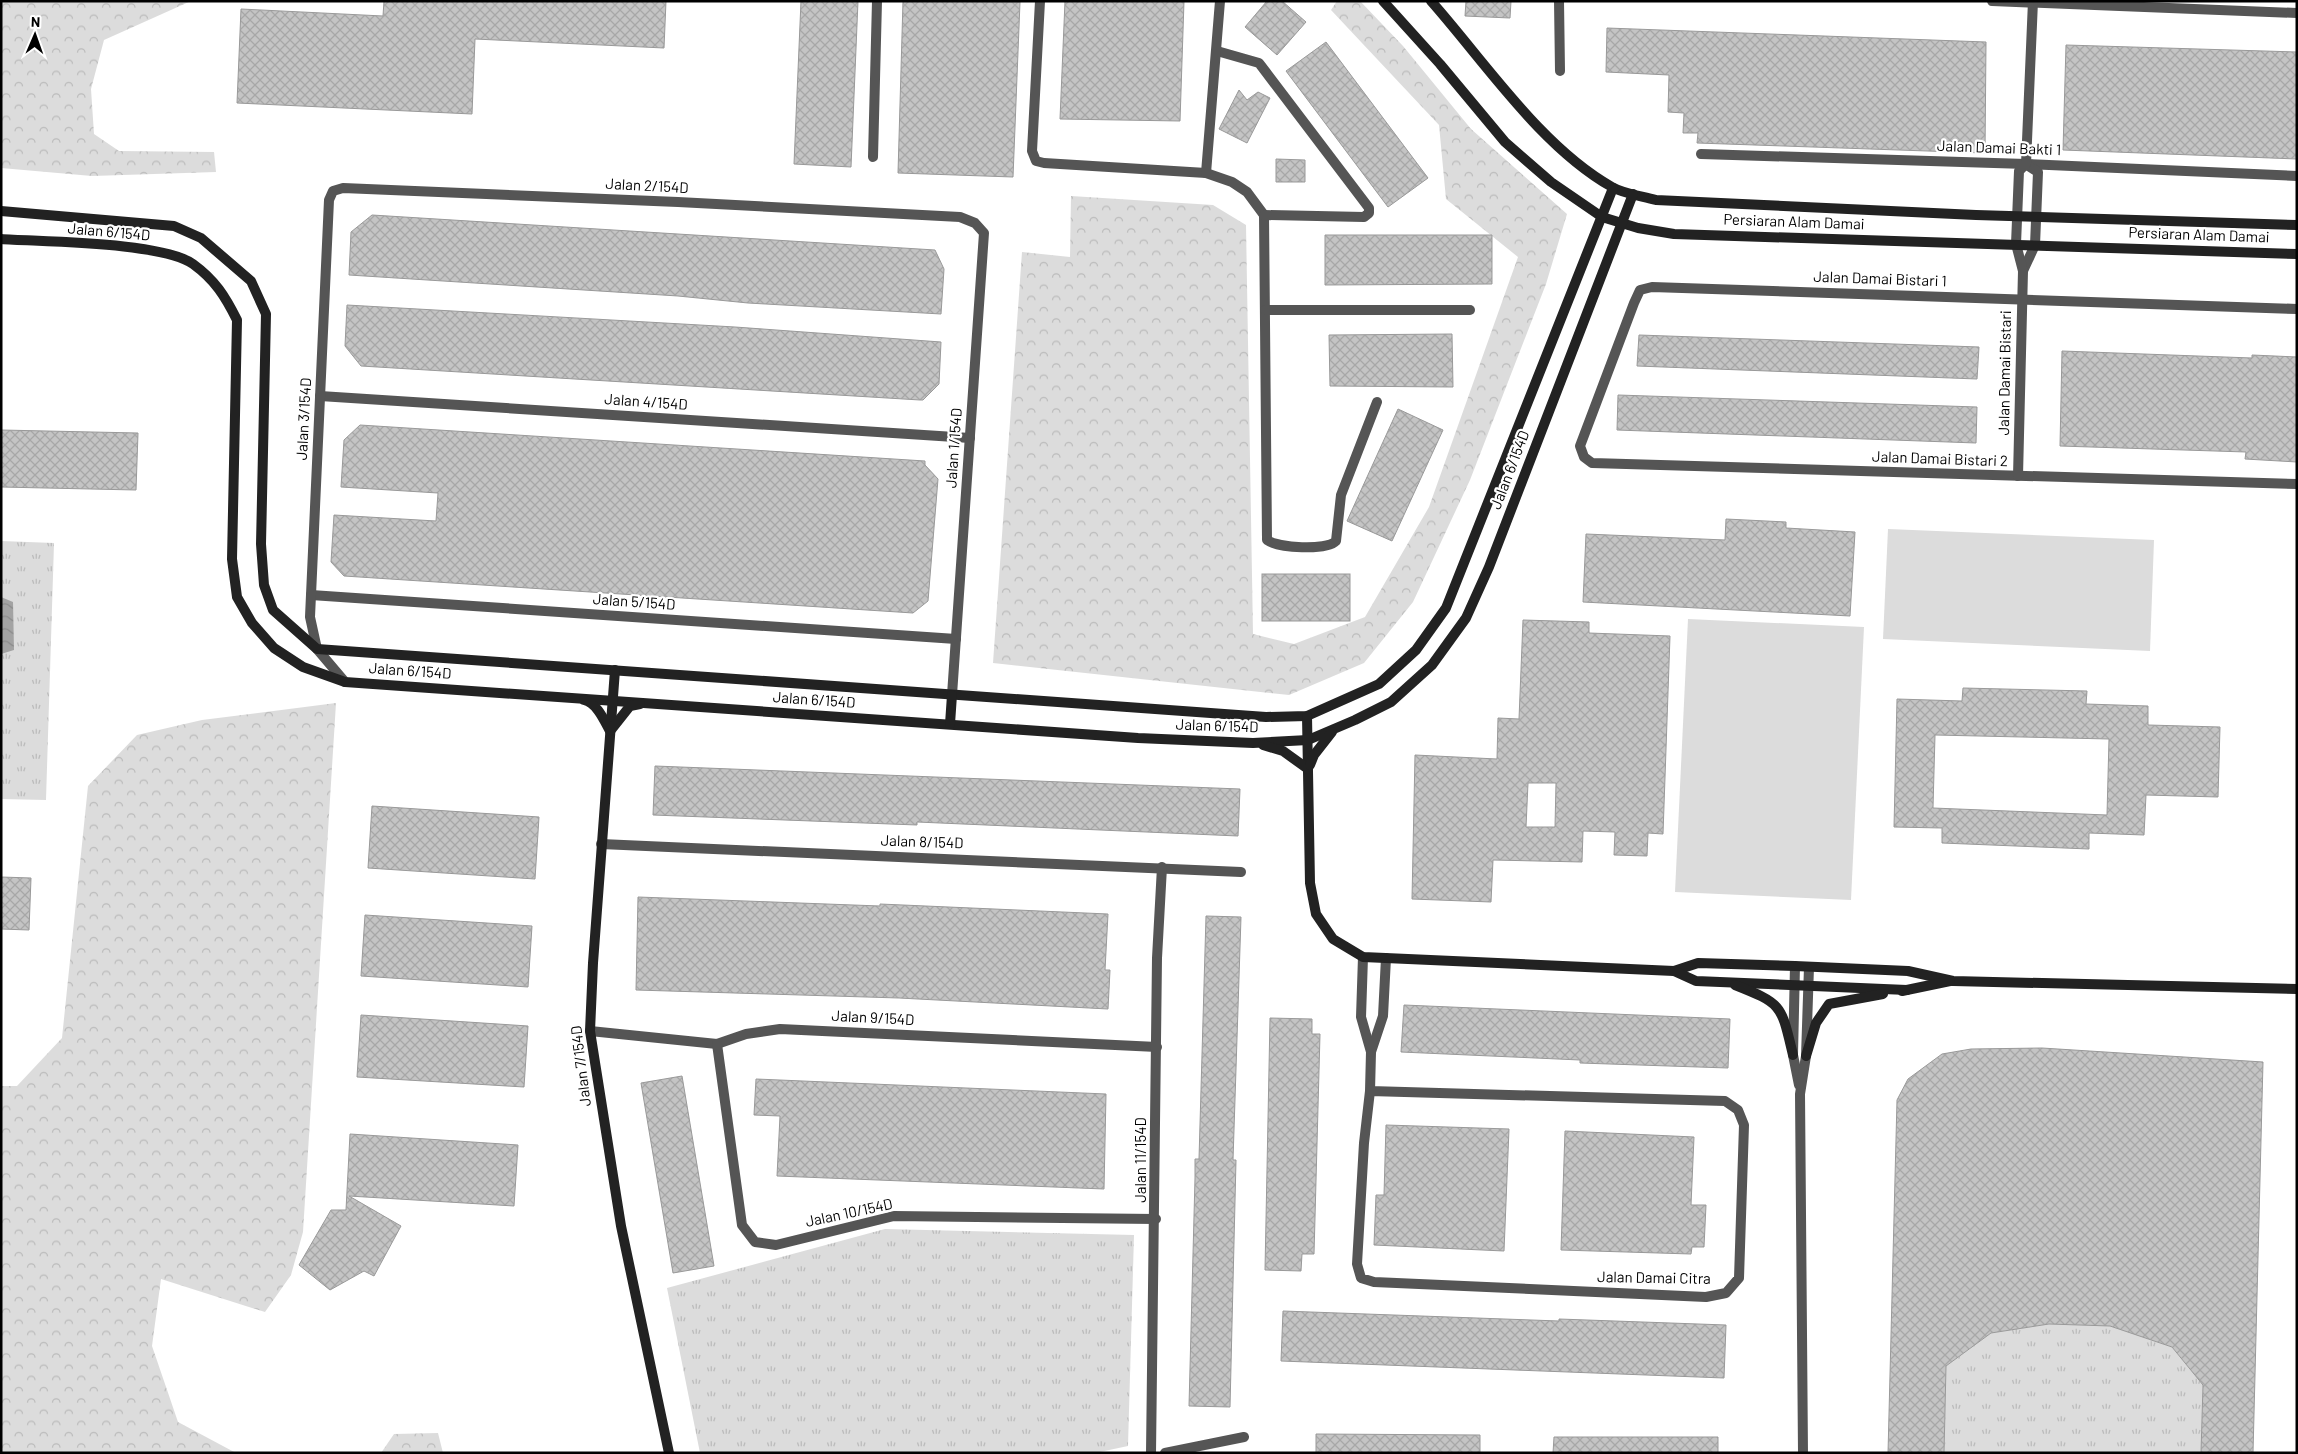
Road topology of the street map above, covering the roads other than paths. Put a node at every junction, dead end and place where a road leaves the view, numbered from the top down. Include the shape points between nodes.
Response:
1 (878, 1) edge
2 (1040, 1) edge
3 (1220, 1) edge
4 (1383, 1) edge
5 (1431, 1) edge
6 (1559, 1) edge
7 (1992, 1) edge
8 (2032, 2) edge
9 (2214, 5) edge
10 (2297, 13) edge
11 (1216, 51) junction
12 (1560, 71) dead end
13 (1701, 154) dead end
14 (873, 157) dead end
15 (2026, 164) junction
16 (1206, 173) junction
17 (2297, 176) edge
18 (1613, 188) junction
19 (333, 191) joint
20 (1633, 194) junction
21 (1589, 209) junction
22 (1, 211) edge
23 (1264, 214) junction
24 (2018, 216) junction
25 (2036, 216) junction
26 (960, 217) joint
27 (1602, 217) junction
28 (1622, 223) junction
29 (2297, 225) edge
30 (1638, 228) junction
31 (1596, 234) junction
32 (1617, 235) junction
33 (1, 239) edge
34 (2016, 244) junction
35 (2035, 245) junction
36 (2297, 254) edge
37 (2023, 271) junction
38 (2022, 299) junction
39 (2297, 309) edge
40 (1265, 310) junction
41 (1470, 310) dead end
42 (320, 396) junction
43 (1377, 402) dead end
44 (970, 438) junction
45 (1584, 457) joint
46 (2018, 476) junction
47 (2297, 484) edge
48 (311, 595) junction
49 (956, 639) junction
50 (317, 649) junction
51 (615, 670) junction
52 (345, 682) junction
53 (952, 695) junction
54 (563, 697) junction
55 (612, 700) junction
56 (647, 703) junction
57 (1307, 716) junction
58 (950, 724) junction
59 (1335, 729) junction
60 (610, 731) junction
61 (1308, 740) junction
62 (1253, 742) junction
63 (1308, 769) junction
64 (601, 844) junction
65 (1162, 867) junction
66 (1241, 872) dead end
67 (1363, 957) junction
68 (1386, 958) junction
69 (1795, 966) junction
70 (1809, 967) junction
71 (1674, 971) junction
72 (1953, 981) junction
73 (1727, 982) junction
74 (1794, 985) junction
75 (1809, 986) junction
76 (1907, 990) junction
77 (2297, 990) edge
78 (590, 1031) junction
79 (717, 1044) junction
80 (1157, 1047) junction
81 (1371, 1052) junction
82 (1793, 1055) junction
83 (1806, 1056) junction
84 (1370, 1091) junction
85 (1800, 1094) junction
86 (1156, 1219) junction
87 (1244, 1437) dead end
88 (669, 1453) edge
89 (1151, 1453) edge
90 (1166, 1453) edge
91 (1803, 1453) edge

1 - 14 street
2 - 16 street via 1032,151 1036,161
3 - 11 street
4 - 21 street, Persiaran Alam Damai via 1505,142 1551,182
5 - 18 street, Persiaran Alam Damai via 1539,129 1580,165
6 - 12 street
7 - 8 street
8 - 9 street
8 - 15 street, Jalan Damai Bistari
9 - 10 street
11 - 16 street
11 - 23 street via 1259,63 1370,213 1364,217
13 - 15 street, Jalan Damai Bakti 1
15 - 17 street, Jalan Damai Bakti 1
15 - 24 street, Jalan Damai Bistari via 2019,171
15 - 25 street via 2038,172
16 - 23 street via 1232,182 1247,192
18 - 20 street, Persiaran Alam Damai
18 - 27 street, Jalan 6/154D
19 - 26 street, Jalan 2/154D via 343,188
19 - 42 street, Jalan 3/154D via 329,200
20 - 24 street, Persiaran Alam Damai via 1656,200 1716,204
20 - 28 street, Jalan 6/154D
21 - 27 street, Persiaran Alam Damai
21 - 31 street
22 - 50 street, Jalan 6/154D via 174,226 201,238 251,281 266,314 261,544 264,585 273,610
23 - 40 street
24 - 25 street, Persiaran Alam Damai
24 - 34 street, Jalan Damai Bistari
25 - 29 street, Persiaran Alam Damai
25 - 35 street
26 - 44 street, Jalan 1/154D via 984,233
27 - 28 street, Persiaran Alam Damai
27 - 31 street, Jalan 6/154D
28 - 30 street, Persiaran Alam Damai
28 - 32 street, Jalan 6/154D
30 - 32 street
30 - 34 street, Persiaran Alam Damai via 1674,234
31 - 57 street, Jalan 6/154D via 1446,608 1416,650 1379,684
32 - 59 street, Jalan 6/154D via 1466,618 1432,665 1391,702
33 - 52 street, Jalan 6/154D via 153,250 192,263 220,287 238,320 232,559 236,597 252,623 274,648 303,667
34 - 35 street, Persiaran Alam Damai
34 - 37 street, Jalan Damai Bistari
35 - 36 street, Persiaran Alam Damai
35 - 37 street, Jalan Damai Bistari
37 - 38 street, Jalan Damai Bistari
38 - 39 street, Jalan Damai Bistari 1
38 - 45 street, Jalan Damai Bistari 1 via 1652,287 1640,290 1580,446
38 - 46 street, Jalan Damai Bistari
40 - 41 street
40 - 43 street via 1267,540 1274,545 1316,548 1336,541 1342,496
42 - 44 street, Jalan 4/154D
42 - 48 street, Jalan 3/154D
44 - 49 street, Jalan 1/154D
45 - 46 street, Jalan Damai Bistari 2 via 1592,462
46 - 47 street, Jalan Damai Bistari 2
48 - 49 street, Jalan 5/154D
48 - 50 street, Jalan 3/154D via 310,617
49 - 53 street, Jalan 1/154D
50 - 51 street, Jalan 6/154D
50 - 52 street
51 - 53 street, Jalan 6/154D
51 - 55 street, Jalan 7/154D
52 - 54 street, Jalan 6/154D
53 - 57 street, Jalan 6/154D via 1266,718
53 - 58 street
54 - 55 street, Jalan 6/154D
54 - 60 street via 589,701 597,708
55 - 56 street, Jalan 6/154D
55 - 60 street, Jalan 7/154D
56 - 58 street, Jalan 6/154D
56 - 60 street via 630,706
57 - 61 street
58 - 62 street, Jalan 6/154D via 1138,738
59 - 61 street, Jalan 6/154D
59 - 63 street via 1314,755
60 - 64 street, Jalan 7/154D
61 - 62 street, Jalan 6/154D
61 - 63 street
62 - 63 street via 1283,751
63 - 67 street via 1310,883 1316,914 1333,939
64 - 65 street, Jalan 8/154D
64 - 78 street, Jalan 7/154D
65 - 66 street, Jalan 8/154D
65 - 80 street, Jalan 11/154D
67 - 68 street
67 - 81 street, Jalan Damai Citra via 1362,1017
68 - 71 street
68 - 81 street, Jalan Damai Citra via 1383,1016
69 - 70 street
69 - 71 street via 1698,963
69 - 74 street
70 - 72 street via 1908,971
70 - 75 street
71 - 73 street via 1696,981
72 - 76 street
72 - 77 street
73 - 74 street
73 - 82 street via 1770,999 1784,1017
74 - 75 street
74 - 82 street
75 - 76 street
75 - 83 street
76 - 83 street via 1829,1004 1816,1023
78 - 79 street, Jalan 9/154D
78 - 88 street, Jalan 7/154D via 621,1226
79 - 80 street, Jalan 9/154D via 746,1034 780,1029
79 - 86 street, Jalan 10/154D via 742,1225 754,1242 776,1245 894,1216
80 - 86 street, Jalan 11/154D
81 - 84 street, Jalan Damai Citra
82 - 85 street
83 - 85 street
84 - 84 street, Jalan Damai Citra via 1725,1101 1738,1110 1744,1125 1739,1278 1726,1293 1706,1297 1374,1282 1361,1278 1356,1264
85 - 91 street
86 - 89 street, Jalan 11/154D
87 - 90 street

